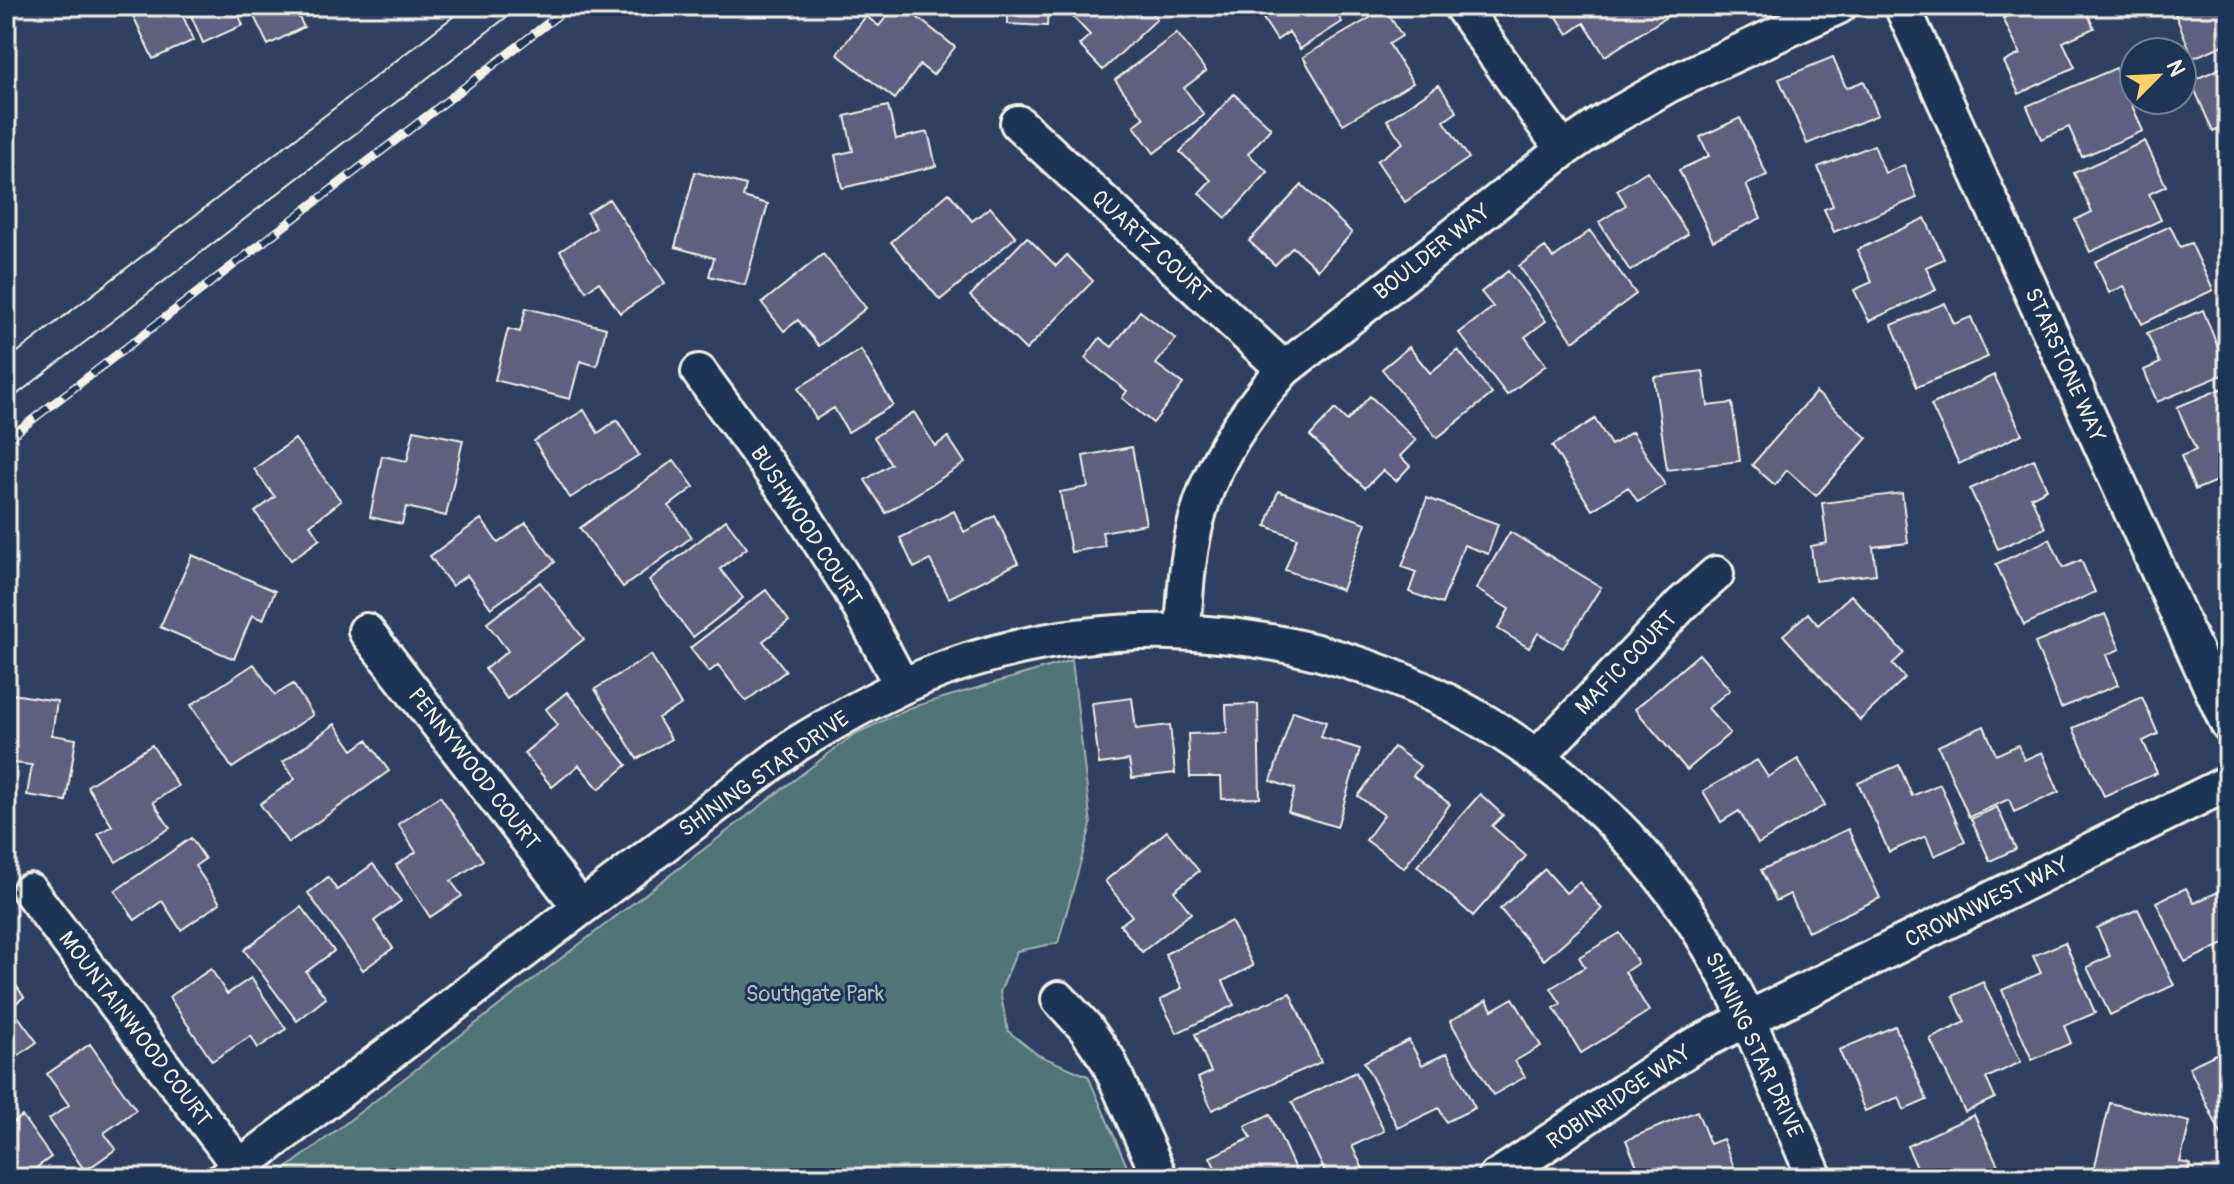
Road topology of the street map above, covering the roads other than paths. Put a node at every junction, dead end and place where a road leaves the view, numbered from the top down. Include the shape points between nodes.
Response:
1 (1461, 6) edge
2 (1839, 6) edge
3 (1902, 6) edge
4 (1018, 123) dead end
5 (1563, 150) junction
6 (1284, 369) junction
7 (699, 372) dead end
8 (1716, 574) dead end
9 (366, 631) dead end
10 (1183, 632) junction
11 (902, 686) junction
12 (2228, 724) edge
13 (1538, 756) junction
14 (2228, 783) edge
15 (30, 891) dead end
16 (581, 908) junction
17 (1059, 999) dead end
18 (1746, 1021) junction
19 (232, 1172) edge
20 (1160, 1178) edge
21 (1495, 1178) edge
22 (1815, 1178) edge

1 - 5 street
2 - 5 street, BOULDER WAY via 1670,84
3 - 12 street, STARSTONE WAY
4 - 6 street, QUARTZ COURT
5 - 6 street, BOULDER WAY
6 - 10 street, BOULDER WAY via 1257,400 1214,471 1196,521
7 - 11 street, BUSHWOOD COURT via 800,510 851,590
8 - 13 street, MAFIC COURT
9 - 16 street, PENNYWOOD COURT
10 - 11 street, SHINING STAR DRIVE via 1108,633 1042,642 966,661
10 - 13 street, SHINING STAR DRIVE via 1251,637 1370,667 1431,692
11 - 16 street, SHINING STAR DRIVE via 797,744
13 - 18 street, SHINING STAR DRIVE via 1596,804 1642,852 1689,914
14 - 18 street, CROWNWEST WAY
15 - 19 street, MOUNTAINWOOD COURT
16 - 19 street, SHINING STAR DRIVE
17 - 20 street via 1108,1060
18 - 21 street, ROBINRIDGE WAY via 1627,1087
18 - 22 street, SHINING STAR DRIVE

